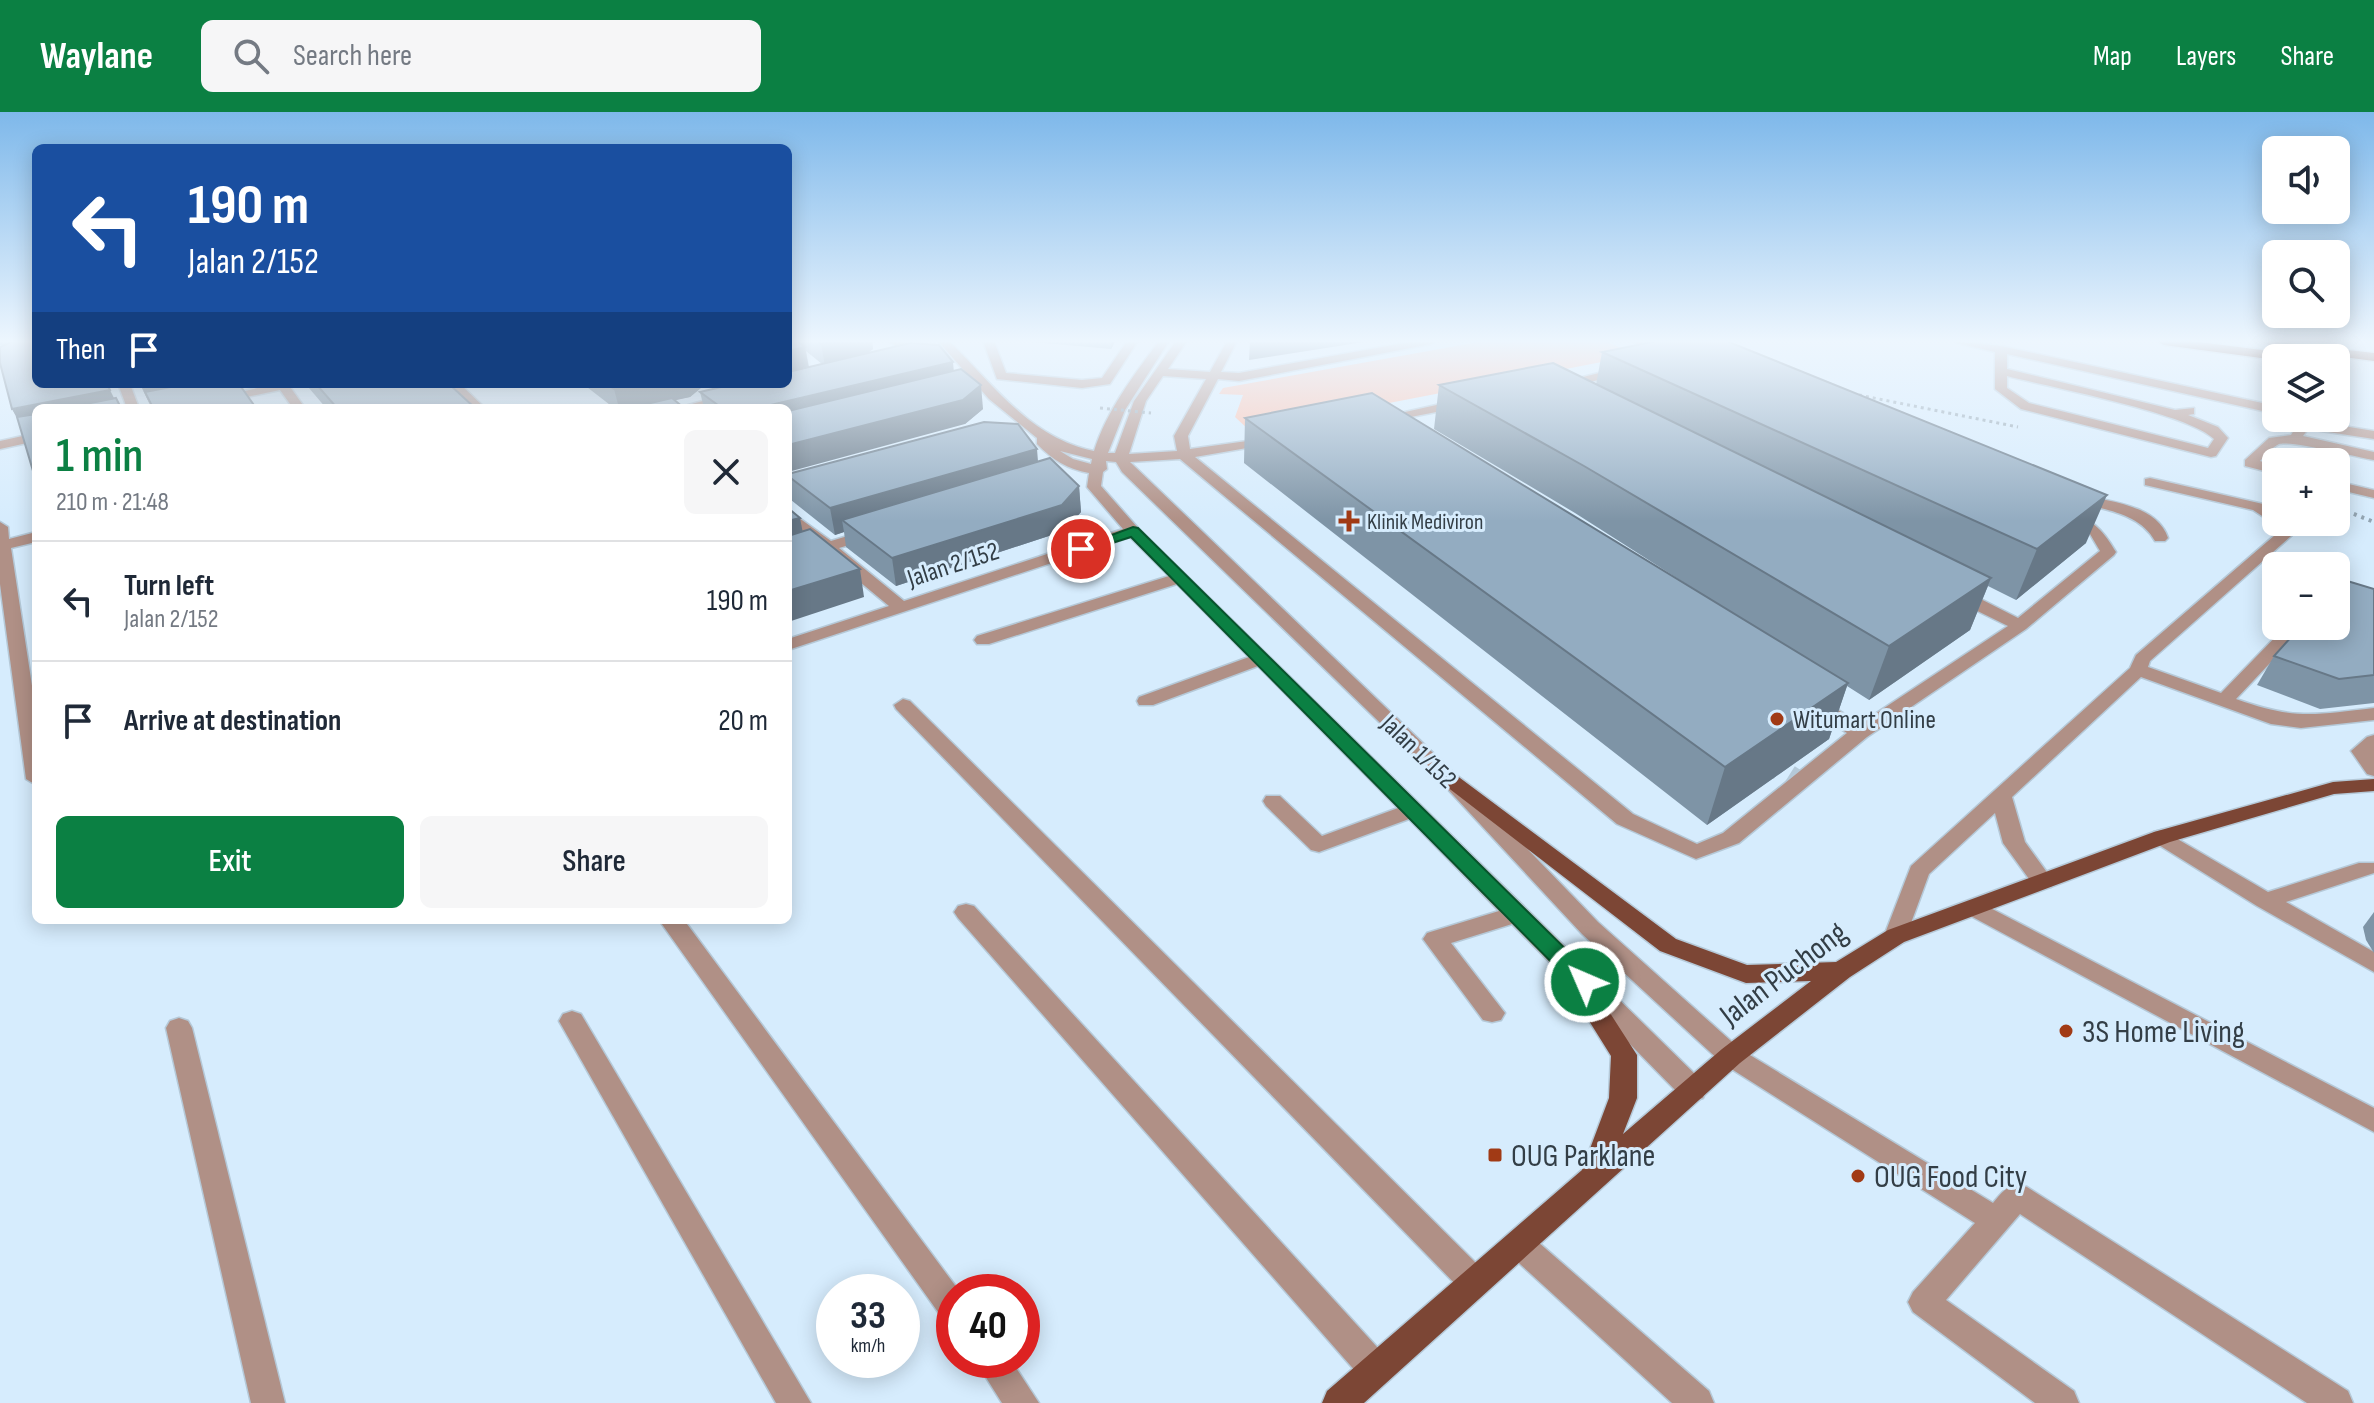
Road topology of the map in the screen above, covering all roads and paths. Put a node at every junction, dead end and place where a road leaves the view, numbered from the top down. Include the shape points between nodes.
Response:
1 (1002, 401) edge
2 (1122, 401) edge
3 (1140, 401) edge
4 (1200, 401) edge
5 (1894, 401) edge
6 (2018, 401) edge
7 (2124, 401) edge
8 (2224, 401) edge
9 (2236, 404) junction
10 (1478, 405) edge
11 (2139, 405) junction
12 (1100, 408) dead end
13 (2262, 408) edge
14 (1151, 413) dead end
15 (2175, 414) junction
16 (1025, 421) junction
17 (2350, 421) edge
18 (2374, 425) edge
19 (1000, 427) edge
20 (2026, 428) dead end
21 (2115, 429) junction
22 (2350, 430) edge
23 (2297, 432) edge
24 (2374, 435) edge
25 (1405, 437) edge
26 (32, 438) edge
27 (1280, 438) edge
28 (2295, 438) junction
29 (1042, 439) junction
30 (0, 445) edge
31 (2266, 448) edge
32 (2262, 452) edge
33 (1184, 455) junction
34 (2374, 456) edge
35 (1097, 463) junction
36 (1124, 463) junction
37 (2262, 466) edge
38 (1062, 476) edge
39 (2150, 482) dead end
40 (2350, 488) edge
41 (2374, 494) edge
42 (1083, 495) dead end
43 (2262, 510) edge
44 (2350, 513) edge
45 (792, 517) edge
46 (2374, 522) edge
47 (888, 528) edge
48 (1133, 531) junction
49 (1, 536) edge
50 (2283, 536) edge
51 (32, 537) edge
52 (2160, 538) dead end
53 (827, 547) junction
54 (792, 558) edge
55 (2051, 571) edge
56 (1180, 578) junction
57 (2073, 581) junction
58 (1935, 583) edge
59 (902, 608) junction
60 (2020, 625) junction
61 (983, 640) dead end
62 (2283, 640) edge
63 (792, 644) edge
64 (1261, 659) junction
65 (1927, 660) edge
66 (2138, 670) junction
67 (1948, 673) junction
68 (1793, 689) edge
69 (30, 692) edge
70 (1146, 701) dead end
71 (2224, 701) junction
72 (903, 705) dead end
73 (2374, 714) edge
74 (32, 721) edge
75 (1860, 733) junction
76 (2374, 741) edge
77 (2374, 770) edge
78 (1449, 779) junction
79 (2374, 785) edge
80 (2001, 795) junction
81 (1273, 801) dead end
82 (1413, 810) junction
83 (2162, 837) junction
84 (2367, 868) dead end
85 (2043, 882) junction
86 (2265, 901) junction
87 (1975, 908) junction
88 (966, 912) dead end
89 (1516, 914) junction
90 (674, 924) edge
91 (1896, 936) junction
92 (1563, 960) junction
93 (2374, 963) edge
94 (1841, 971) junction
95 (1492, 1013) dead end
96 (572, 1021) dead end
97 (179, 1028) dead end
98 (1731, 1056) junction
99 (1693, 1090) junction
100 (2374, 1121) edge
101 (1593, 1177) junction
102 (1996, 1220) junction
103 (1519, 1244) junction
104 (1474, 1282) junction
105 (936, 1284) edge
106 (1376, 1370) junction
107 (1004, 1378) edge
108 (268, 1403) edge
109 (794, 1403) edge
110 (1022, 1403) edge
111 (1339, 1403) edge
112 (1697, 1403) edge
113 (2062, 1403) edge
114 (2336, 1403) edge

1 - 16 street
2 - 35 street
3 - 36 street
4 - 33 street via 1181,436
5 - 20 path
6 - 21 street
7 - 11 street
8 - 9 street
9 - 13 street
9 - 15 street
10 - 25 street via 1464,403 1371,421
11 - 15 street
11 - 21 street
12 - 14 path, bridge
15 - 21 street via 2221,438 2211,453
16 - 19 street
16 - 29 street
17 - 18 street
22 - 24 street
23 - 28 street
26 - 30 street
27 - 33 street
28 - 31 street via 2274,441
28 - 34 street
29 - 35 street via 1059,460 1081,468
29 - 38 street via 1045,455
32 - 37 street via 2250,463
33 - 36 street
33 - 75 street via 1625,819 1696,852 1731,838
35 - 36 street
35 - 48 street via 1094,487
36 - 78 street, Jalan 1/152
39 - 43 street
40 - 41 street
42 - 48 street
44 - 46 path
45 - 53 street
47 - 53 street
48 - 56 street, Jalan 1/152
48 - 59 street, Jalan 2/152
49 - 51 street
49 - 69 street
50 - 66 street via 2142,659
52 - 57 street via 2157,528 2130,511 2086,499 2059,505 2096,531 2108,552
53 - 54 street
53 - 59 street
55 - 57 street
56 - 61 street
56 - 64 street, Jalan 1/152
57 - 60 street
58 - 60 street
59 - 63 street, Jalan 2/152
60 - 67 street
62 - 71 street
64 - 70 street
64 - 82 street, Jalan 1/152
65 - 67 street
66 - 71 street
66 - 80 street
67 - 75 street
68 - 75 street
69 - 74 street
71 - 73 street via 2271,718 2301,722
72 - 104 street
76 - 77 street via 2361,751
78 - 94 main road via 1668,945 1746,974
78 - 98 street, Jalan 1/152 via 1590,928
79 - 83 main road, Jalan Puchong via 2333,788
80 - 85 street via 2014,843
80 - 91 street via 1919,871
81 - 82 street via 1319,845
82 - 89 street, Jalan 1/152
83 - 85 main road, Jalan Puchong
83 - 86 street
84 - 86 street
85 - 87 main road, Jalan Puchong
86 - 93 street
87 - 91 main road, Jalan Puchong
87 - 100 street
88 - 106 street
89 - 92 street, Jalan 1/152
89 - 95 street via 1435,939
90 - 105 street
91 - 94 main road, Jalan Puchong
92 - 99 street, Jalan 1/152
92 - 101 main road via 1624,1055 1623,1098
94 - 98 main road, Jalan Puchong
96 - 109 street
97 - 108 street
98 - 99 main road, Jalan Puchong
98 - 102 street, Jalan 1/152
99 - 101 main road, Jalan Puchong
101 - 103 main road, Jalan Puchong
102 - 113 street via 1924,1302
102 - 114 street via 2017,1196
103 - 104 main road, Jalan Puchong
103 - 112 street
104 - 106 main road, Jalan Puchong
106 - 111 main road, Jalan Puchong
107 - 110 street

